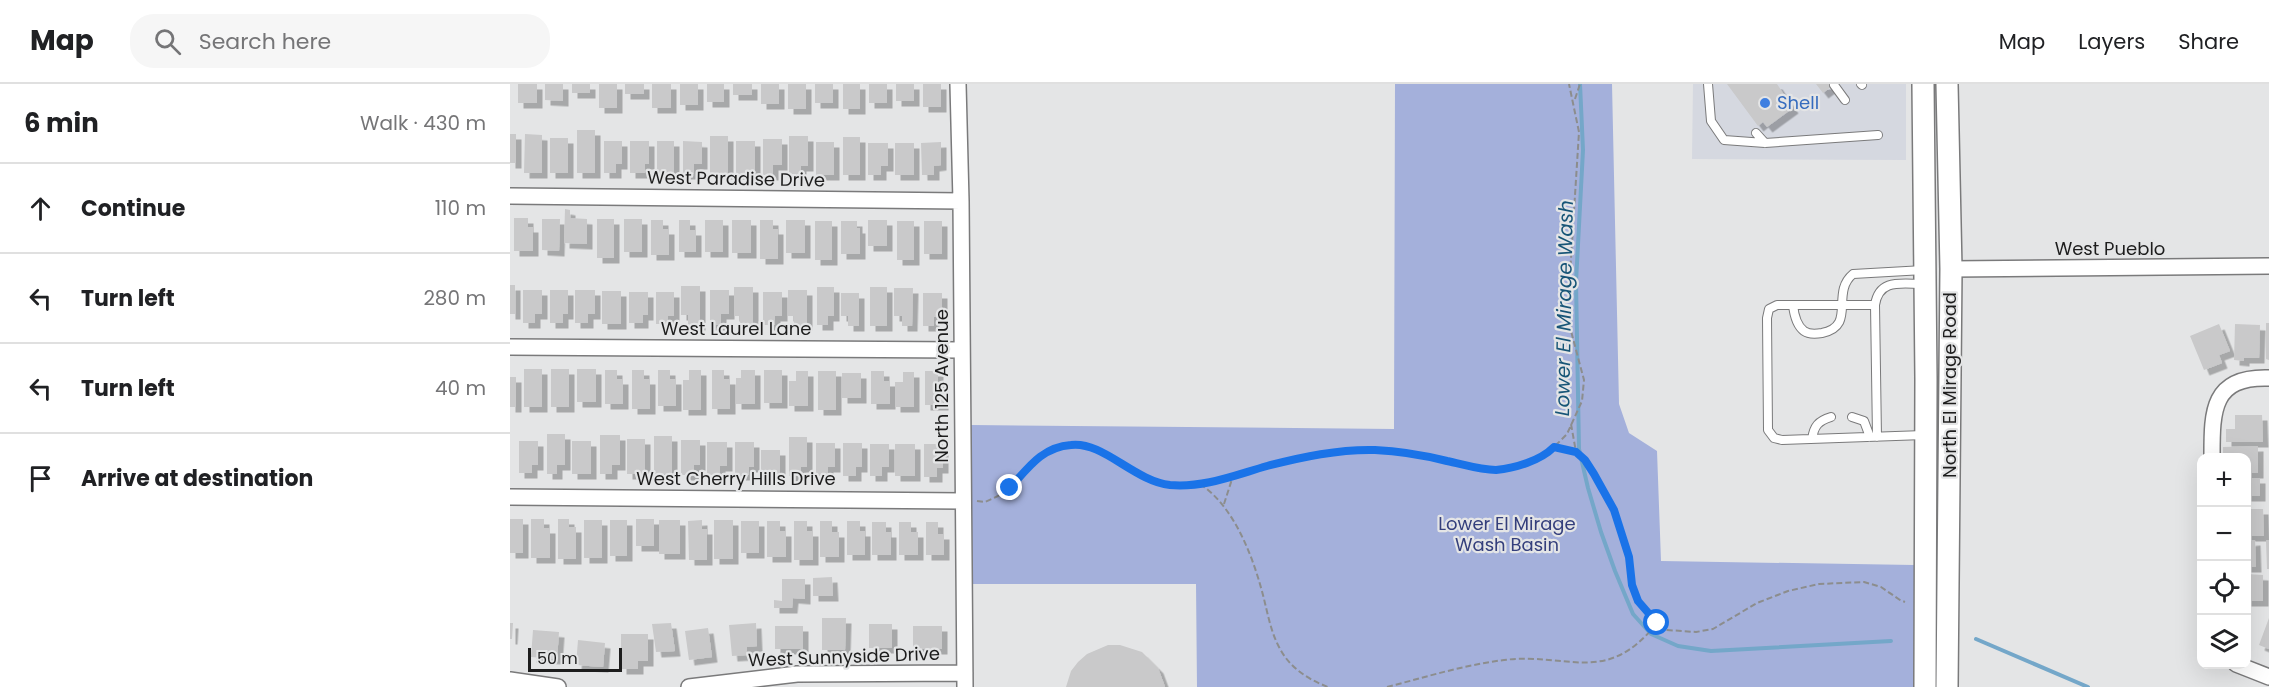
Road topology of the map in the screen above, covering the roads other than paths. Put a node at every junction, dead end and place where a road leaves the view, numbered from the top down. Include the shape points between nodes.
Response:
1 (958, 84) edge
2 (1708, 84) edge
3 (1923, 84) edge
4 (1947, 84) edge
5 (1834, 85) edge
6 (1845, 100) dead end
7 (1756, 133) dead end
8 (1878, 135) dead end
9 (1765, 142) junction
10 (510, 196) edge
11 (961, 201) junction
12 (2269, 266) edge
13 (1951, 269) junction
14 (1925, 277) junction
15 (1793, 305) junction
16 (1842, 305) junction
17 (1875, 305) junction
18 (510, 347) edge
19 (961, 350) junction
20 (2269, 378) edge
21 (1831, 417) dead end
22 (1852, 417) dead end
23 (1926, 435) junction
24 (1873, 437) junction
25 (1812, 439) junction
26 (2212, 453) edge
27 (510, 497) edge
28 (962, 501) junction
29 (2249, 669) edge
30 (2269, 677) edge
31 (510, 680) edge
32 (965, 680) edge
33 (558, 687) edge
34 (689, 687) edge
35 (1925, 687) edge
36 (1947, 687) edge

1 - 11 street, North 125 Avenue
2 - 9 lane via 1711,121 1724,140
3 - 14 main road, North El Mirage Road
4 - 13 main road, North El Mirage Road
5 - 6 lane
7 - 9 lane
8 - 9 lane
10 - 11 street, West Paradise Drive
11 - 19 street, North 125 Avenue
12 - 13 street, West Pueblo
13 - 36 main road, North El Mirage Road
14 - 16 lane via 1853,274 1846,280
14 - 17 lane via 1881,288
14 - 23 main road, North El Mirage Road
15 - 16 lane
15 - 16 lane via 1801,328 1818,334 1838,325
15 - 25 lane via 1777,305 1769,309 1767,318 1768,430 1773,438
16 - 17 lane
17 - 24 lane
18 - 19 street, West Laurel Lane
19 - 28 street, North 125 Avenue
20 - 26 street via 2249,377 2217,400 2212,418
21 - 25 lane via 1814,426
22 - 24 lane via 1864,421
23 - 24 lane
23 - 35 main road, North El Mirage Road
24 - 25 lane
27 - 28 street, West Cherry Hills Drive
28 - 32 street, North 125 Avenue
29 - 30 street
31 - 33 street
32 - 34 street, West Sunnyside Drive via 797,674

